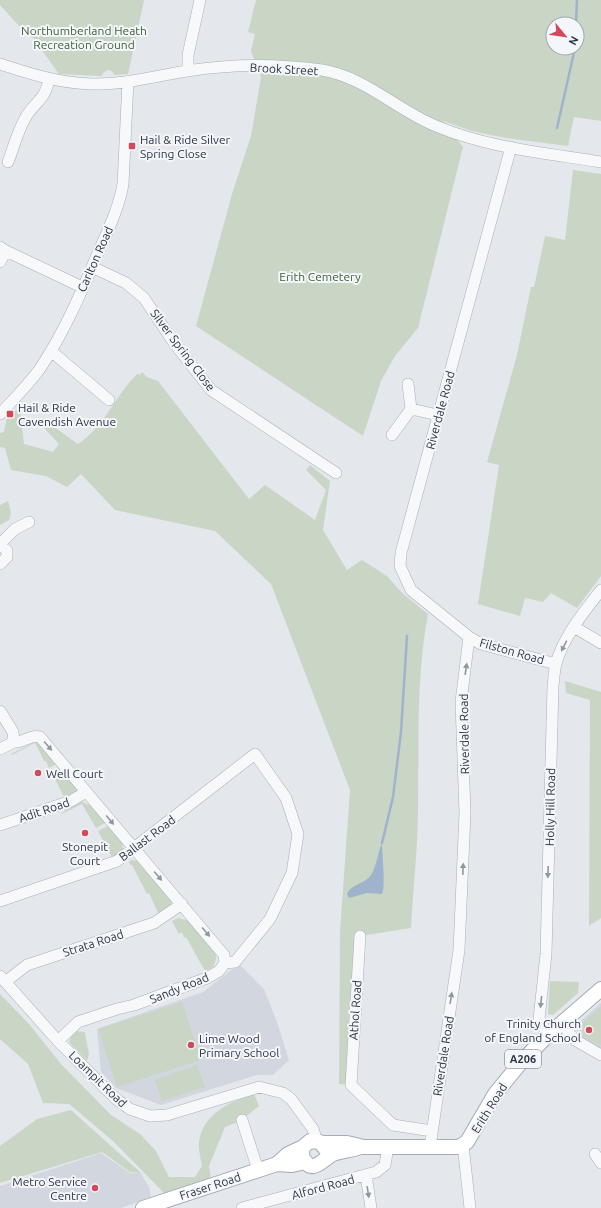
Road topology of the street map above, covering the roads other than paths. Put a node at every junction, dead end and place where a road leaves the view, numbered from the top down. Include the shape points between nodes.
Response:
1 (200, 0) edge
2 (0, 64) edge
3 (188, 71) junction
4 (49, 79) junction
5 (128, 81) junction
6 (511, 147) junction
7 (8, 162) dead end
8 (601, 162) edge
9 (3, 249) edge
10 (0, 262) edge
11 (92, 267) junction
12 (82, 287) junction
13 (51, 351) junction
14 (408, 384) dead end
15 (109, 400) dead end
16 (411, 409) junction
17 (0, 414) edge
18 (438, 415) junction
19 (392, 434) dead end
20 (336, 473) dead end
21 (28, 522) dead end
22 (0, 564) edge
23 (601, 590) edge
24 (574, 627) junction
25 (469, 637) junction
26 (601, 643) edge
27 (556, 664) junction
28 (0, 711) edge
29 (14, 742) junction
30 (0, 749) edge
31 (255, 754) joint
32 (86, 792) junction
33 (0, 825) edge
34 (134, 849) junction
35 (0, 901) edge
36 (182, 904) junction
37 (360, 936) dead end
38 (225, 963) junction
39 (3, 979) edge
40 (601, 989) edge
41 (561, 1023) junction
42 (548, 1035) junction
43 (58, 1041) junction
44 (601, 1055) edge
45 (242, 1120) dead end
46 (432, 1131) junction
47 (313, 1143) junction
48 (463, 1145) junction
49 (364, 1147) junction
50 (388, 1147) junction
51 (430, 1147) junction
52 (326, 1159) junction
53 (306, 1162) junction
54 (277, 1164) junction
55 (258, 1170) junction
56 (366, 1175) junction
57 (143, 1208) edge
58 (242, 1208) edge
59 (371, 1208) edge
60 (470, 1208) edge

1 - 3 street via 188,55
2 - 4 street, Brook Street
3 - 5 street, Brook Street
3 - 6 street, Brook Street via 243,67 323,70 355,81 434,125 473,139
4 - 5 street, Brook Street via 92,84
4 - 7 street via 43,98 35,104 24,120
5 - 11 street, Carlton Road via 123,184 120,198
6 - 8 street, Brook Street
6 - 18 street, Riverdale Road
9 - 10 street
9 - 12 street
11 - 12 street, Carlton Road
11 - 20 street, Silver Spring Close via 126,283 144,298 174,343 211,390
12 - 13 street, Carlton Road
13 - 15 street
13 - 17 street, Carlton Road via 25,388
14 - 16 street
16 - 18 street
16 - 19 street
18 - 25 street, Riverdale Road via 400,553 400,566 411,590
21 - 22 street via 15,529 0,544 7,551 7,557
23 - 24 street, Holly Hill Road
24 - 26 street
24 -> 27 street, Holly Hill Road
25 - 27 street, Filston Road via 481,644
46 -> 25 street, Riverdale Road via 459,950 465,813 461,702
27 -> 42 street, Holly Hill Road via 552,699 546,954 539,1019
28 - 29 street via 13,732
29 - 30 street
29 -> 32 street via 40,737
31 - 34 street, Ballast Road
31 - 38 street, Sandy Road via 286,798 298,834 292,873 270,919 235,962
32 - 33 street, Adit Road via 71,801
32 -> 34 street
34 - 35 street, Ballast Road via 105,866
34 -> 36 street
36 -> 38 street via 224,955
36 - 39 street, Strata Road via 154,923 27,965
37 - 46 street, Athol Road via 351,1085 393,1126
38 - 43 street, Sandy Road via 219,970 200,981 134,1006 78,1022
39 - 43 street, Loampit Road
40 - 41 main road, Erith Road / A206
41 - 42 main road, Erith Road / A206
41 - 44 street via 575,1040
42 - 48 main road, Erith Road / A206 via 495,1094
43 - 47 street, Loampit Road via 116,1099 136,1112 150,1116 167,1115 259,1087 283,1093 292,1099 313,1129
45 - 55 street
46 - 51 street, Riverdale Road
47 - 49 main road, Fraser Road via 347,1143
47 - 52 main road via 326,1149
47 - 53 main road via 302,1154
47 - 54 main road, Fraser Road via 288,1154
48 - 51 main road, Fraser Road via 451,1148
48 - 60 street
49 - 50 main road, Fraser Road
49 - 52 main road, Fraser Road via 333,1154
50 - 51 main road, Fraser Road
50 - 56 street, Alford Road via 385,1165 376,1172
52 - 53 main road, Fraser Road via 312,1166
53 - 54 main road, Fraser Road
54 - 55 main road, Fraser Road
55 - 57 main road, Fraser Road
56 - 58 street, Alford Road
56 -> 59 street

